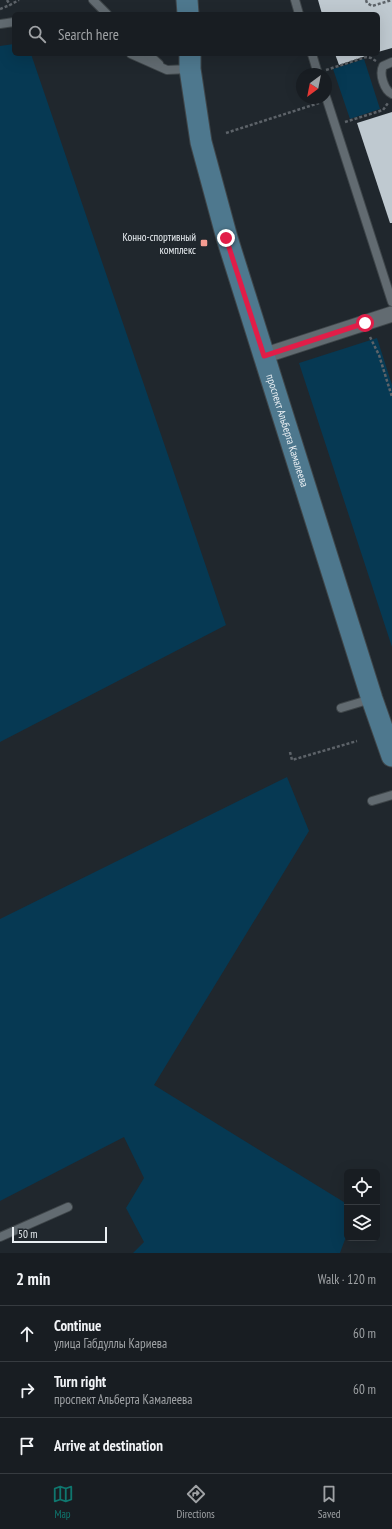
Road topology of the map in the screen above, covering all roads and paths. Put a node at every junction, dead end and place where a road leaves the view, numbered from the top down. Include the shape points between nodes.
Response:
1 (7, 0) edge
2 (18, 0) edge
3 (93, 0) edge
4 (187, 0) edge
5 (295, 0) edge
6 (366, 0) edge
7 (392, 0) edge
8 (10, 5) junction
9 (0, 8) edge
10 (105, 12) edge
11 (188, 12) edge
12 (298, 12) edge
13 (12, 22) edge
14 (0, 24) edge
15 (136, 56) edge
16 (150, 56) edge
17 (313, 56) edge
18 (190, 62) edge
19 (392, 62) edge
20 (383, 66) junction
21 (162, 67) junction
22 (316, 68) edge
23 (332, 69) edge
24 (391, 97) edge
25 (311, 104) edge
26 (328, 104) edge
27 (335, 126) junction
28 (226, 133) dead end
29 (392, 302) edge
30 (392, 314) edge
31 (370, 337) dead end
32 (264, 356) junction
33 (392, 396) edge
34 (372, 699) junction
35 (341, 708) dead end
36 (357, 741) dead end
37 (290, 752) dead end
38 (392, 756) edge
39 (392, 795) edge
40 (372, 801) dead end
41 (68, 1207) dead end
42 (0, 1237) edge

1 - 8 path
2 - 8 path
3 - 10 lane
4 - 11 main road
5 - 12 lane
6 - 7 path via 372,6
8 - 9 path
13 - 14 lane
15 - 21 lane
16 - 21 lane
17 - 22 lane
18 - 21 lane via 167,70
18 - 32 main road, проспект Альберта Камалеева via 201,142 226,238
19 - 20 lane
20 - 23 path via 368,57
20 - 24 lane via 381,73
24 - 27 path via 383,110
25 - 28 path
26 - 27 lane
27 - 29 lane
30 - 32 street
31 - 33 path via 379,355
32 - 34 main road, проспект Альберта Камалеева
34 - 35 lane
34 - 38 main road, проспект Альберта Камалеева
36 - 37 path via 292,760
39 - 40 lane
41 - 42 lane

